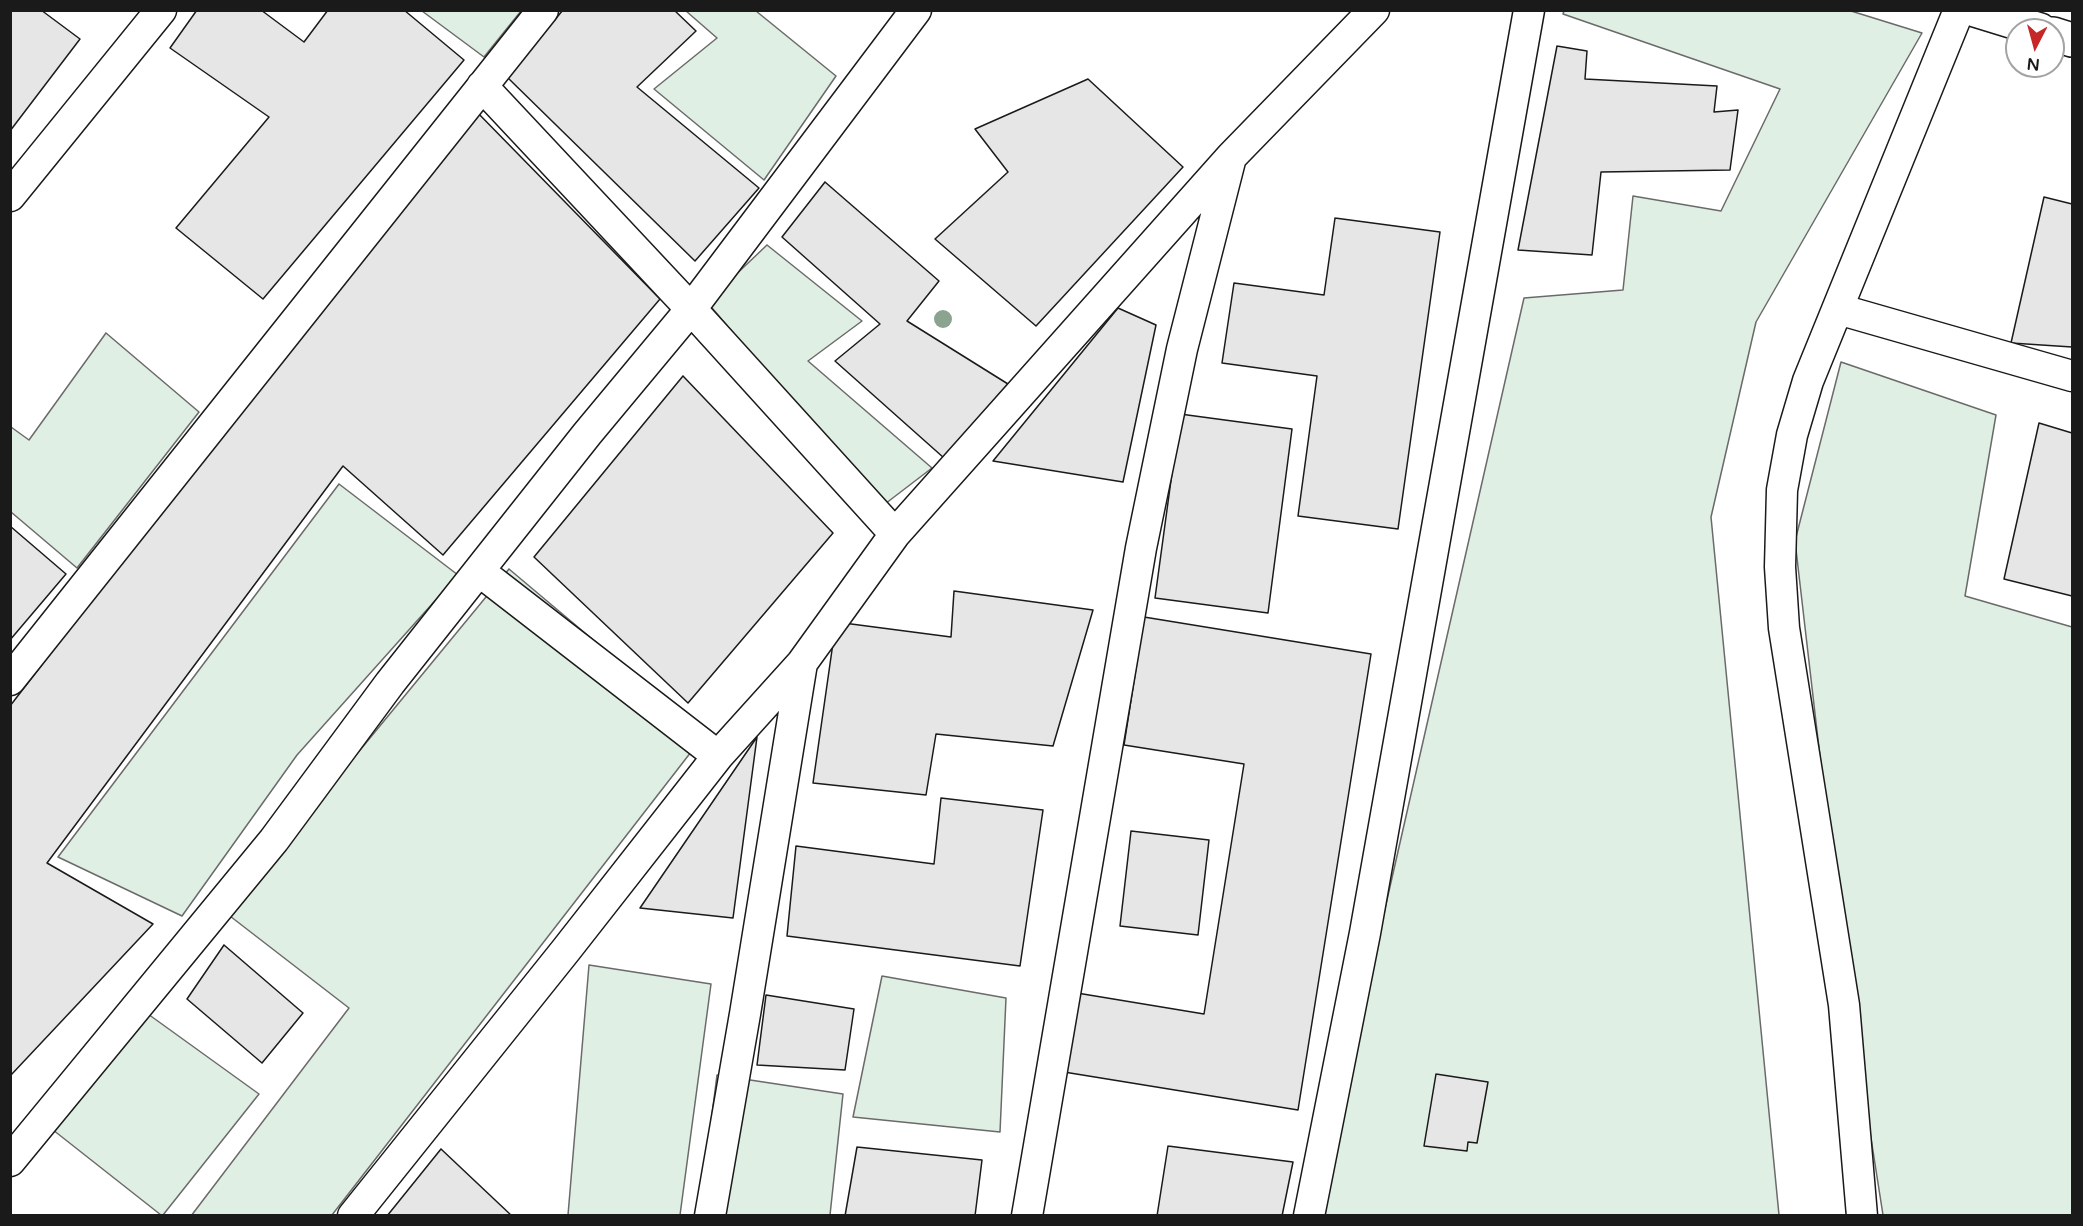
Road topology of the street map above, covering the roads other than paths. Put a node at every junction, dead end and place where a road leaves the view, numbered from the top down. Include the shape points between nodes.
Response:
1 (161, 10) edge
2 (543, 10) edge
3 (916, 10) edge
4 (1374, 10) edge
5 (1529, 10) edge
6 (1959, 10) edge
7 (1975, 10) edge
8 (2005, 19) edge
9 (482, 86) junction
10 (1231, 157) junction
11 (10, 196) edge
12 (692, 309) junction
13 (1838, 309) junction
14 (2073, 376) edge
15 (895, 534) junction
16 (479, 571) junction
17 (802, 663) junction
18 (10, 680) edge
19 (718, 756) junction
20 (10, 1161) edge
21 (353, 1215) edge
22 (710, 1215) edge
23 (1027, 1215) edge
24 (1309, 1215) edge
25 (1862, 1215) edge

1 - 11 street
2 - 9 street
3 - 12 street
4 - 10 street
5 - 24 street via 1365,933
6 - 13 street
7 - 8 highway
9 - 12 street
9 - 18 street
10 - 15 street
10 - 23 street via 1182,349 1141,548
12 - 15 street
12 - 16 street
13 - 14 street
13 - 25 street via 1808,381 1792,435 1782,490 1780,567 1795,705 1844,1005
15 - 17 street
16 - 19 street
16 - 20 street via 274,840
17 - 19 street
17 - 22 street
19 - 21 street

